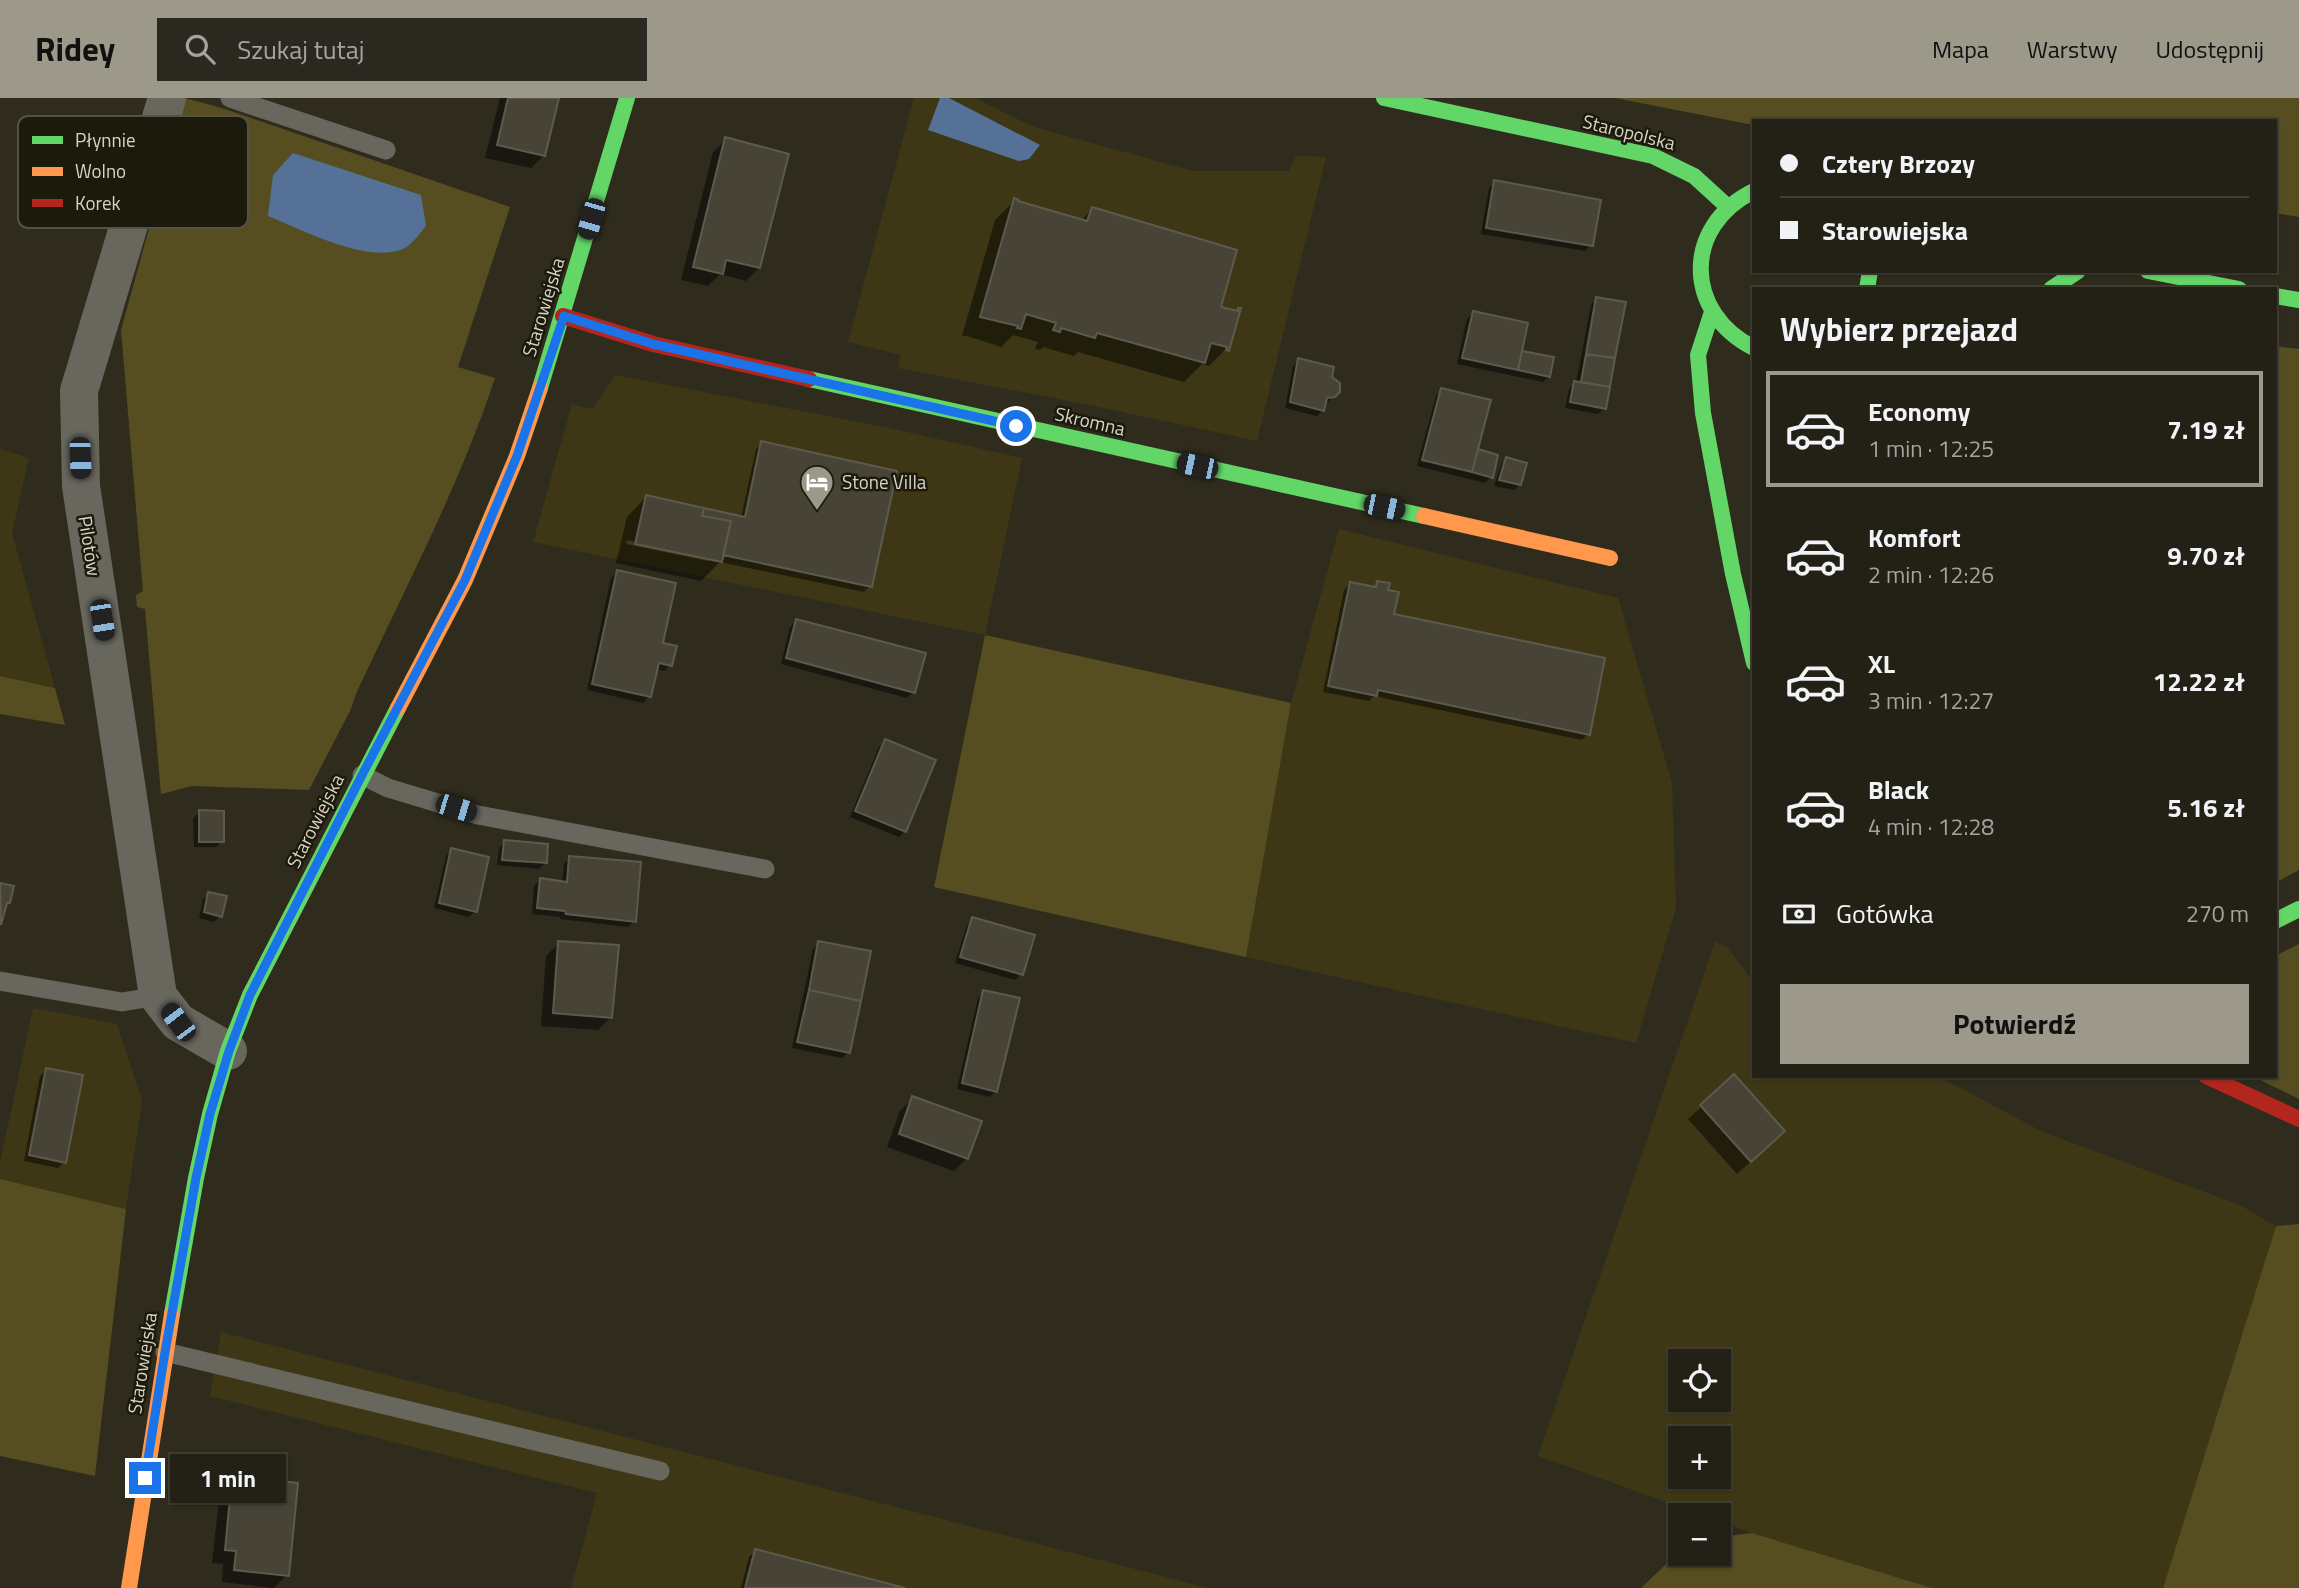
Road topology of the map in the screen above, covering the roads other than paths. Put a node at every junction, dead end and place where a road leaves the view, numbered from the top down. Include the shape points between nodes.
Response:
1 (167, 98) edge
2 (230, 98) edge
3 (627, 98) edge
4 (1384, 98) edge
5 (162, 116) edge
6 (386, 150) dead end
7 (1752, 192) edge
8 (1728, 206) junction
9 (128, 228) edge
10 (2075, 273) edge
11 (2158, 273) edge
12 (2054, 287) edge
13 (2229, 287) edge
14 (2277, 296) edge
15 (2299, 300) edge
16 (1712, 312) junction
17 (564, 316) junction
18 (1752, 347) edge
19 (1610, 558) dead end
20 (1752, 655) edge
21 (362, 775) junction
22 (765, 869) dead end
23 (2299, 908) edge
24 (2277, 920) edge
25 (0, 981) edge
26 (158, 996) junction
27 (229, 1051) junction
28 (2210, 1078) edge
29 (2299, 1119) edge
30 (165, 1352) junction
31 (660, 1471) dead end
32 (129, 1588) edge

1 - 5 street, Pilotów
2 - 6 lane
3 - 17 main road, Starowiejska
4 - 8 main road, Staropolska via 1653,156 1682,167
7 - 8 main road
8 - 16 main road via 1710,229 1701,257 1702,285
9 - 26 street, Pilotów via 79,391 81,486
10 - 12 main road
11 - 13 main road
14 - 15 main road
16 - 18 main road via 1730,334
16 - 20 main road via 1698,355 1703,413
17 - 19 main road, Skromna via 653,344
17 - 21 main road, Starowiejska via 517,456 465,580
21 - 22 lane via 388,788 478,815
21 - 27 main road, Starowiejska via 250,995
23 - 24 main road
25 - 26 lane via 122,1002
26 - 27 street via 178,1022
27 - 30 main road, Starowiejska via 196,1178
28 - 29 main road
30 - 31 lane
30 - 32 main road, Starowiejska

